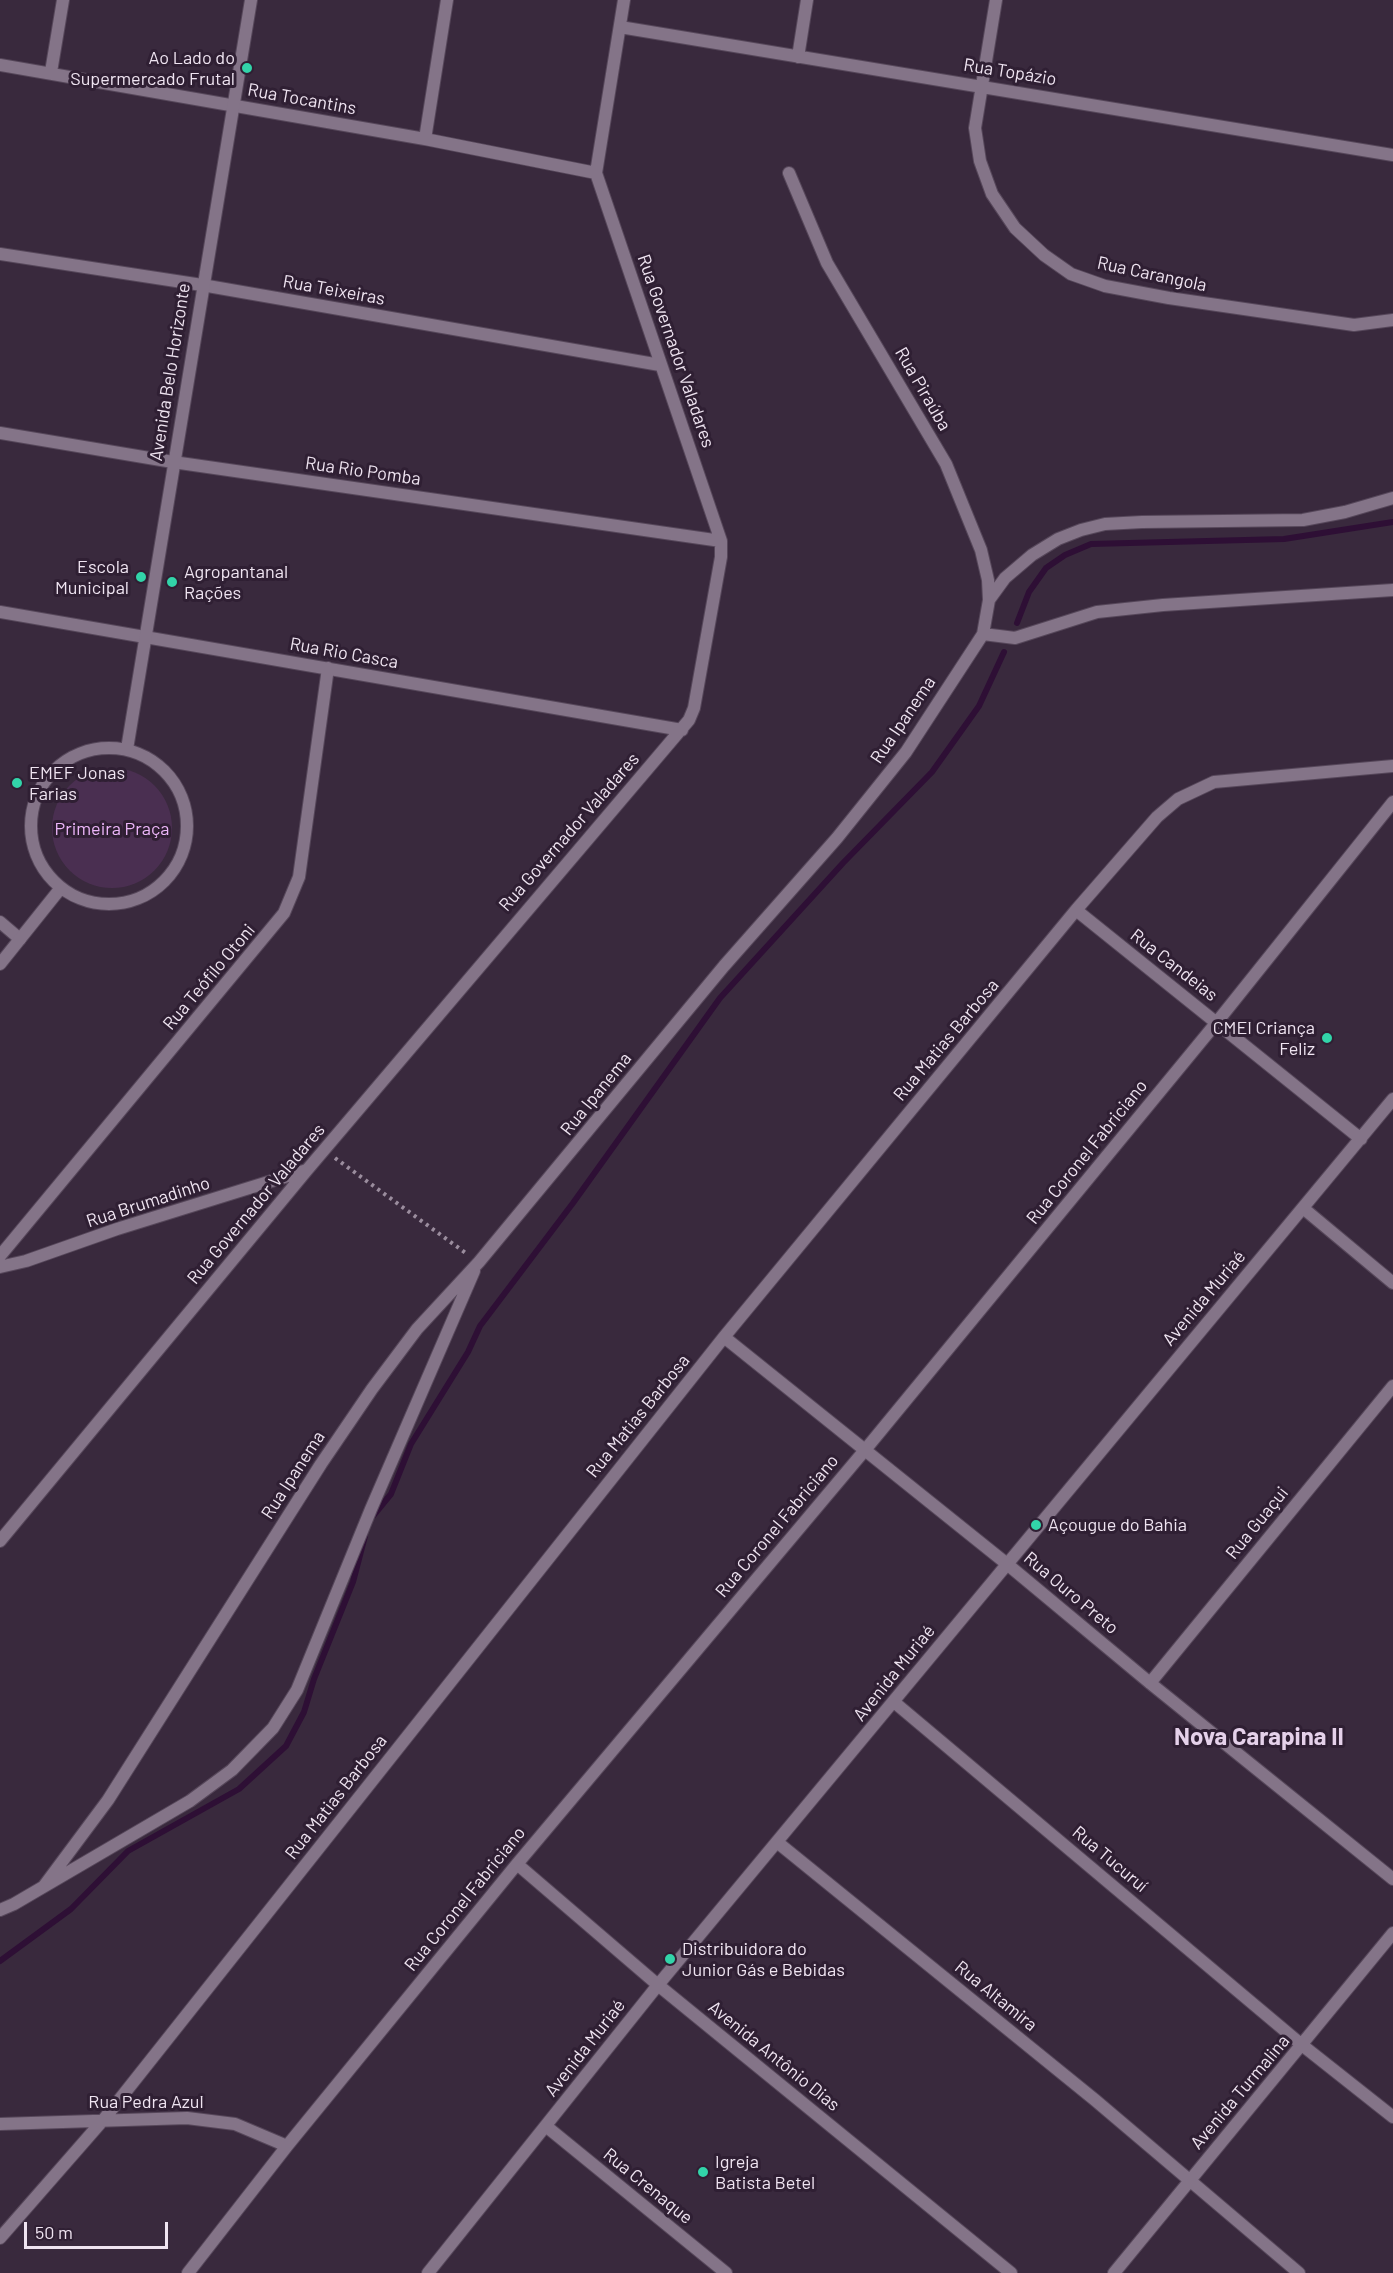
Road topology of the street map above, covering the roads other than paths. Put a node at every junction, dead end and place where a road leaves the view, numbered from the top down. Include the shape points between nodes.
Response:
1 (63, 0) edge
2 (251, 0) edge
3 (447, 0) edge
4 (624, 0) edge
5 (807, 0) edge
6 (996, 0) edge
7 (620, 27) junction
8 (798, 57) junction
9 (0, 64) edge
10 (51, 72) junction
11 (981, 85) junction
12 (233, 105) junction
13 (425, 140) junction
14 (1393, 155) edge
15 (596, 173) junction
16 (789, 173) dead end
17 (0, 254) edge
18 (202, 285) junction
19 (1393, 320) edge
20 (660, 364) junction
21 (0, 433) edge
22 (173, 462) junction
23 (1393, 498) edge
24 (721, 541) junction
25 (1393, 590) edge
26 (989, 600) junction
27 (0, 612) edge
28 (983, 634) junction
29 (144, 638) junction
30 (328, 668) junction
31 (682, 730) junction
32 (127, 750) junction
33 (1393, 766) edge
34 (1393, 802) edge
35 (60, 889) junction
36 (1076, 910) junction
37 (0, 922) edge
38 (20, 939) junction
39 (0, 964) edge
40 (1217, 1022) junction
41 (1393, 1099) edge
42 (1361, 1139) junction
43 (307, 1170) junction
44 (1303, 1208) junction
45 (0, 1256) edge
46 (478, 1262) junction
47 (0, 1267) edge
48 (1393, 1283) edge
49 (724, 1337) junction
50 (1393, 1386) edge
51 (865, 1450) junction
52 (0, 1542) edge
53 (1007, 1564) junction
54 (1150, 1683) junction
55 (894, 1702) junction
56 (777, 1842) junction
57 (517, 1864) junction
58 (1393, 1879) edge
59 (44, 1886) junction
60 (0, 1910) edge
61 (1393, 1933) edge
62 (658, 1985) junction
63 (1302, 2045) junction
64 (1393, 2117) edge
65 (104, 2119) junction
66 (0, 2124) edge
67 (547, 2127) junction
68 (287, 2146) junction
69 (1190, 2180) junction
70 (0, 2238) edge
71 (431, 2272) edge
72 (188, 2273) edge
73 (726, 2273) edge
74 (1011, 2273) edge
75 (1114, 2273) edge
76 (1299, 2273) edge

1 - 10 street
2 - 12 street, Avenida Belo Horizonte
3 - 13 street
4 - 7 street, Rua Governador Valadares
5 - 8 street
6 - 11 street, Rua Carangola
7 - 8 street, Rua Topázio
7 - 15 street, Rua Governador Valadares
8 - 11 street, Rua Topázio
9 - 10 street, Rua Tocantins
10 - 12 street, Rua Tocantins
11 - 14 street, Rua Topázio
11 - 19 street, Rua Carangola via 975,128 980,161 992,194 1015,228 1071,274 1105,286 1239,309 1354,325
12 - 13 street, Rua Tocantins
12 - 18 street, Avenida Belo Horizonte
13 - 15 street, Rua Tocantins
15 - 20 street, Rua Governador Valadares
16 - 26 street, Rua Piraúba via 827,263 946,464 981,550
17 - 18 street, Rua Teixeiras
18 - 20 street, Rua Teixeiras
18 - 22 street, Avenida Belo Horizonte
20 - 24 street, Rua Governador Valadares
21 - 22 street, Rua Rio Pomba
22 - 24 street, Rua Rio Pomba
22 - 29 street, Avenida Belo Horizonte
23 - 26 street via 1303,520 1142,522 1081,530 1032,555 1005,578
24 - 31 street, Rua Governador Valadares via 694,708
25 - 28 street via 1163,604 1097,612 1015,638
26 - 28 street, Rua Piraúba
27 - 29 street, Rua Rio Casca
28 - 46 street, Rua Ipanema via 906,752
29 - 30 street, Rua Rio Casca
29 - 32 street, Avenida Belo Horizonte
30 - 31 street, Rua Rio Casca
30 - 45 street, Rua Teófilo Otoni via 298,876 284,913
31 - 43 street, Rua Governador Valadares
32 - 35 street via 104,748 80,753 60,765 44,782 34,803 30,827 34,850 44,872
32 - 35 street via 162,768 175,783 187,821 180,860 154,891 117,905 78,899
33 - 36 street, Rua Matias Barbosa via 1236,778 1195,789 1158,817
34 - 40 street, Rua Coronel Fabriciano
35 - 38 street
36 - 40 street, Rua Candeias
36 - 49 street, Rua Matias Barbosa
37 - 38 street
38 - 39 street
40 - 42 street, Rua Candeias
40 - 51 street, Rua Coronel Fabriciano
41 - 42 street, Avenida Muriaé
42 - 44 street, Avenida Muriaé
43 - 47 street, Rua Brumadinho
43 - 52 street, Rua Governador Valadares
44 - 48 street
44 - 53 street, Avenida Muriaé
46 - 59 street, Rua Ipanema via 417,1329 372,1389 108,1800
46 - 59 street via 297,1690 273,1728 232,1770 190,1801
49 - 51 street, Rua Ouro Preto
49 - 65 street, Rua Matias Barbosa
50 - 54 street, Rua Guaçui
51 - 53 street, Rua Ouro Preto
51 - 57 street, Rua Coronel Fabriciano
53 - 54 street, Rua Ouro Preto
53 - 55 street, Avenida Muriaé
54 - 58 street, Rua Ouro Preto
55 - 56 street, Avenida Muriaé
55 - 63 street, Rua Tucuruí
56 - 62 street, Avenida Muriaé
56 - 69 street, Rua Altamira
57 - 62 street, Avenida Antônio Dias
57 - 68 street, Rua Coronel Fabriciano
59 - 60 street, Rua Ipanema
61 - 63 street, Avenida Turmalina
62 - 67 street, Avenida Muriaé
62 - 74 street, Avenida Antônio Dias
63 - 64 street, Rua Tucuruí
63 - 69 street, Avenida Turmalina
65 - 66 street, Rua Pedra Azul
65 - 68 street, Rua Pedra Azul via 215,2120 258,2131
65 - 70 street, Rua Matias Barbosa
67 - 71 street, Avenida Muriaé
67 - 73 street, Rua Crenaque
68 - 72 street, Rua Coronel Fabriciano
69 - 75 street, Avenida Turmalina
69 - 76 street, Rua Altamira

